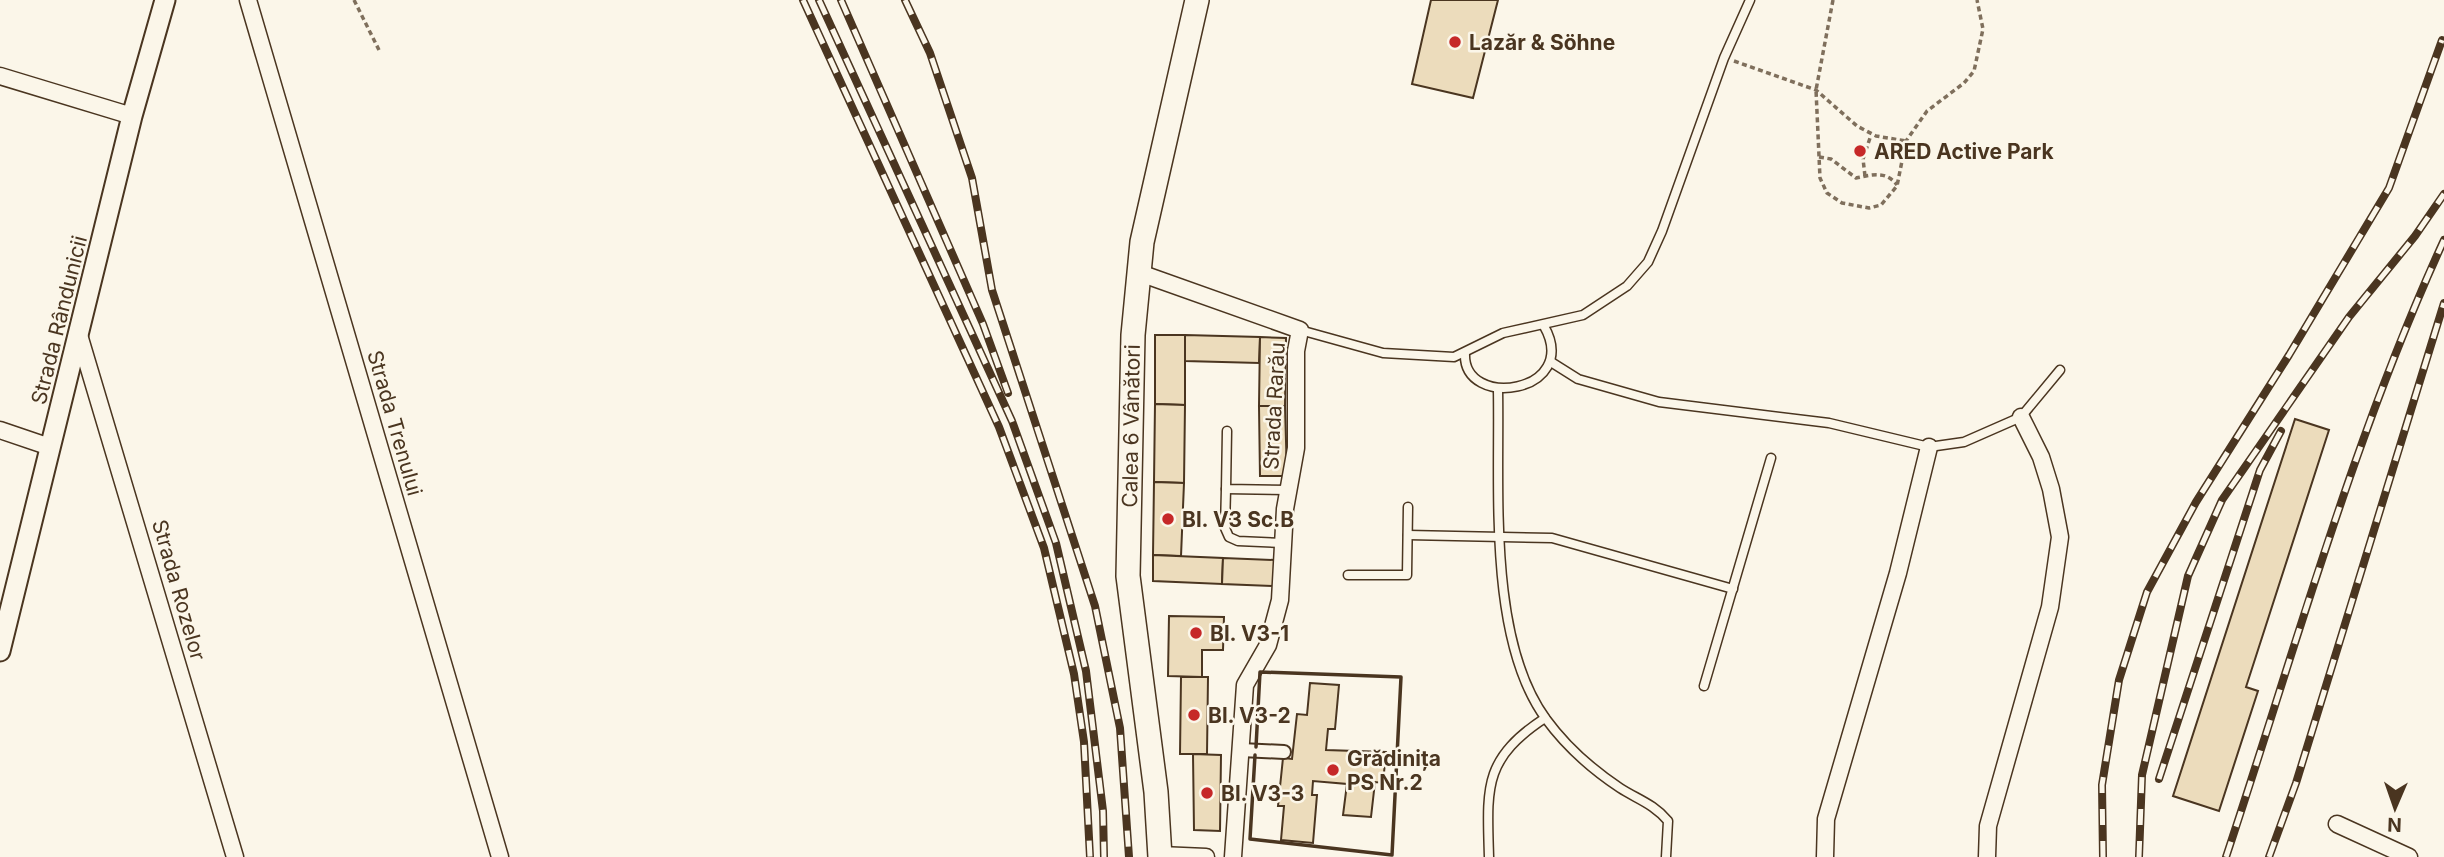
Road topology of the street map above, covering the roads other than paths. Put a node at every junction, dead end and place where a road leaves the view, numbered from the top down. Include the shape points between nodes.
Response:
1 (165, 0) edge
2 (248, 0) edge
3 (1197, 0) edge
4 (1751, 0) edge
5 (0, 76) edge
6 (132, 116) junction
7 (1137, 272) junction
8 (1544, 326) junction
9 (1300, 330) junction
10 (79, 335) junction
11 (1465, 353) junction
12 (1551, 362) junction
13 (2060, 370) dead end
14 (1498, 390) junction
15 (2021, 417) junction
16 (0, 430) edge
17 (1227, 431) dead end
18 (50, 447) junction
19 (1929, 447) junction
20 (1771, 458) dead end
21 (1226, 489) junction
22 (1289, 490) junction
23 (1408, 507) dead end
24 (1408, 536) junction
25 (1501, 537) junction
26 (1283, 543) junction
27 (1348, 575) dead end
28 (1733, 589) junction
29 (0, 651) edge
30 (1704, 686) dead end
31 (1545, 718) junction
32 (1241, 750) junction
33 (1284, 752) dead end
34 (2337, 824) dead end
35 (1160, 856) edge
36 (235, 857) edge
37 (500, 857) edge
38 (1206, 857) edge
39 (1233, 857) edge
40 (1489, 857) edge
41 (1666, 857) edge
42 (1825, 857) edge
43 (1987, 857) edge
44 (2409, 857) edge

1 - 6 street, Strada Rândunicii
2 - 37 street, Strada Trenului
3 - 7 main road, Calea 6 Vânători
4 - 8 lane via 1724,58 1648,262 1627,286 1583,315
5 - 6 street
6 - 10 street, Strada Rândunicii
7 - 9 street, Strada Rarău
7 - 35 main road, Calea 6 Vânători via 1128,576
8 - 11 lane via 1503,333
8 - 12 lane via 1553,342
9 - 11 lane via 1384,353 1454,357
9 - 22 street, Strada Rarău via 1296,448
10 - 18 street, Strada Rândunicii
10 - 36 street, Strada Rozelor
11 - 14 lane via 1465,365 1474,378
12 - 14 lane via 1541,375
12 - 19 lane via 1578,379 1659,402 1829,423
13 - 15 lane
14 - 25 lane
15 - 19 lane via 1964,442
15 - 43 street via 2041,457 2060,537 2050,607 1988,826
16 - 18 street
17 - 21 lane
18 - 29 street, Strada Rândunicii
19 - 42 street via 1898,573 1826,819
20 - 28 lane
21 - 22 lane, Strada Rarău
21 - 26 lane via 1229,537
22 - 26 street, Strada Rarău
23 - 24 lane
24 - 25 lane
24 - 27 lane via 1407,575
25 - 28 lane via 1552,538
25 - 31 lane via 1506,615 1523,675
26 - 32 street, Strada Rarău via 1280,600 1271,635 1245,685
28 - 30 lane
31 - 40 lane via 1518,736 1497,760 1488,807
31 - 41 lane via 1585,762 1657,807 1668,821
32 - 33 street
32 - 39 street, Strada Rarău
34 - 44 street
35 - 38 street

